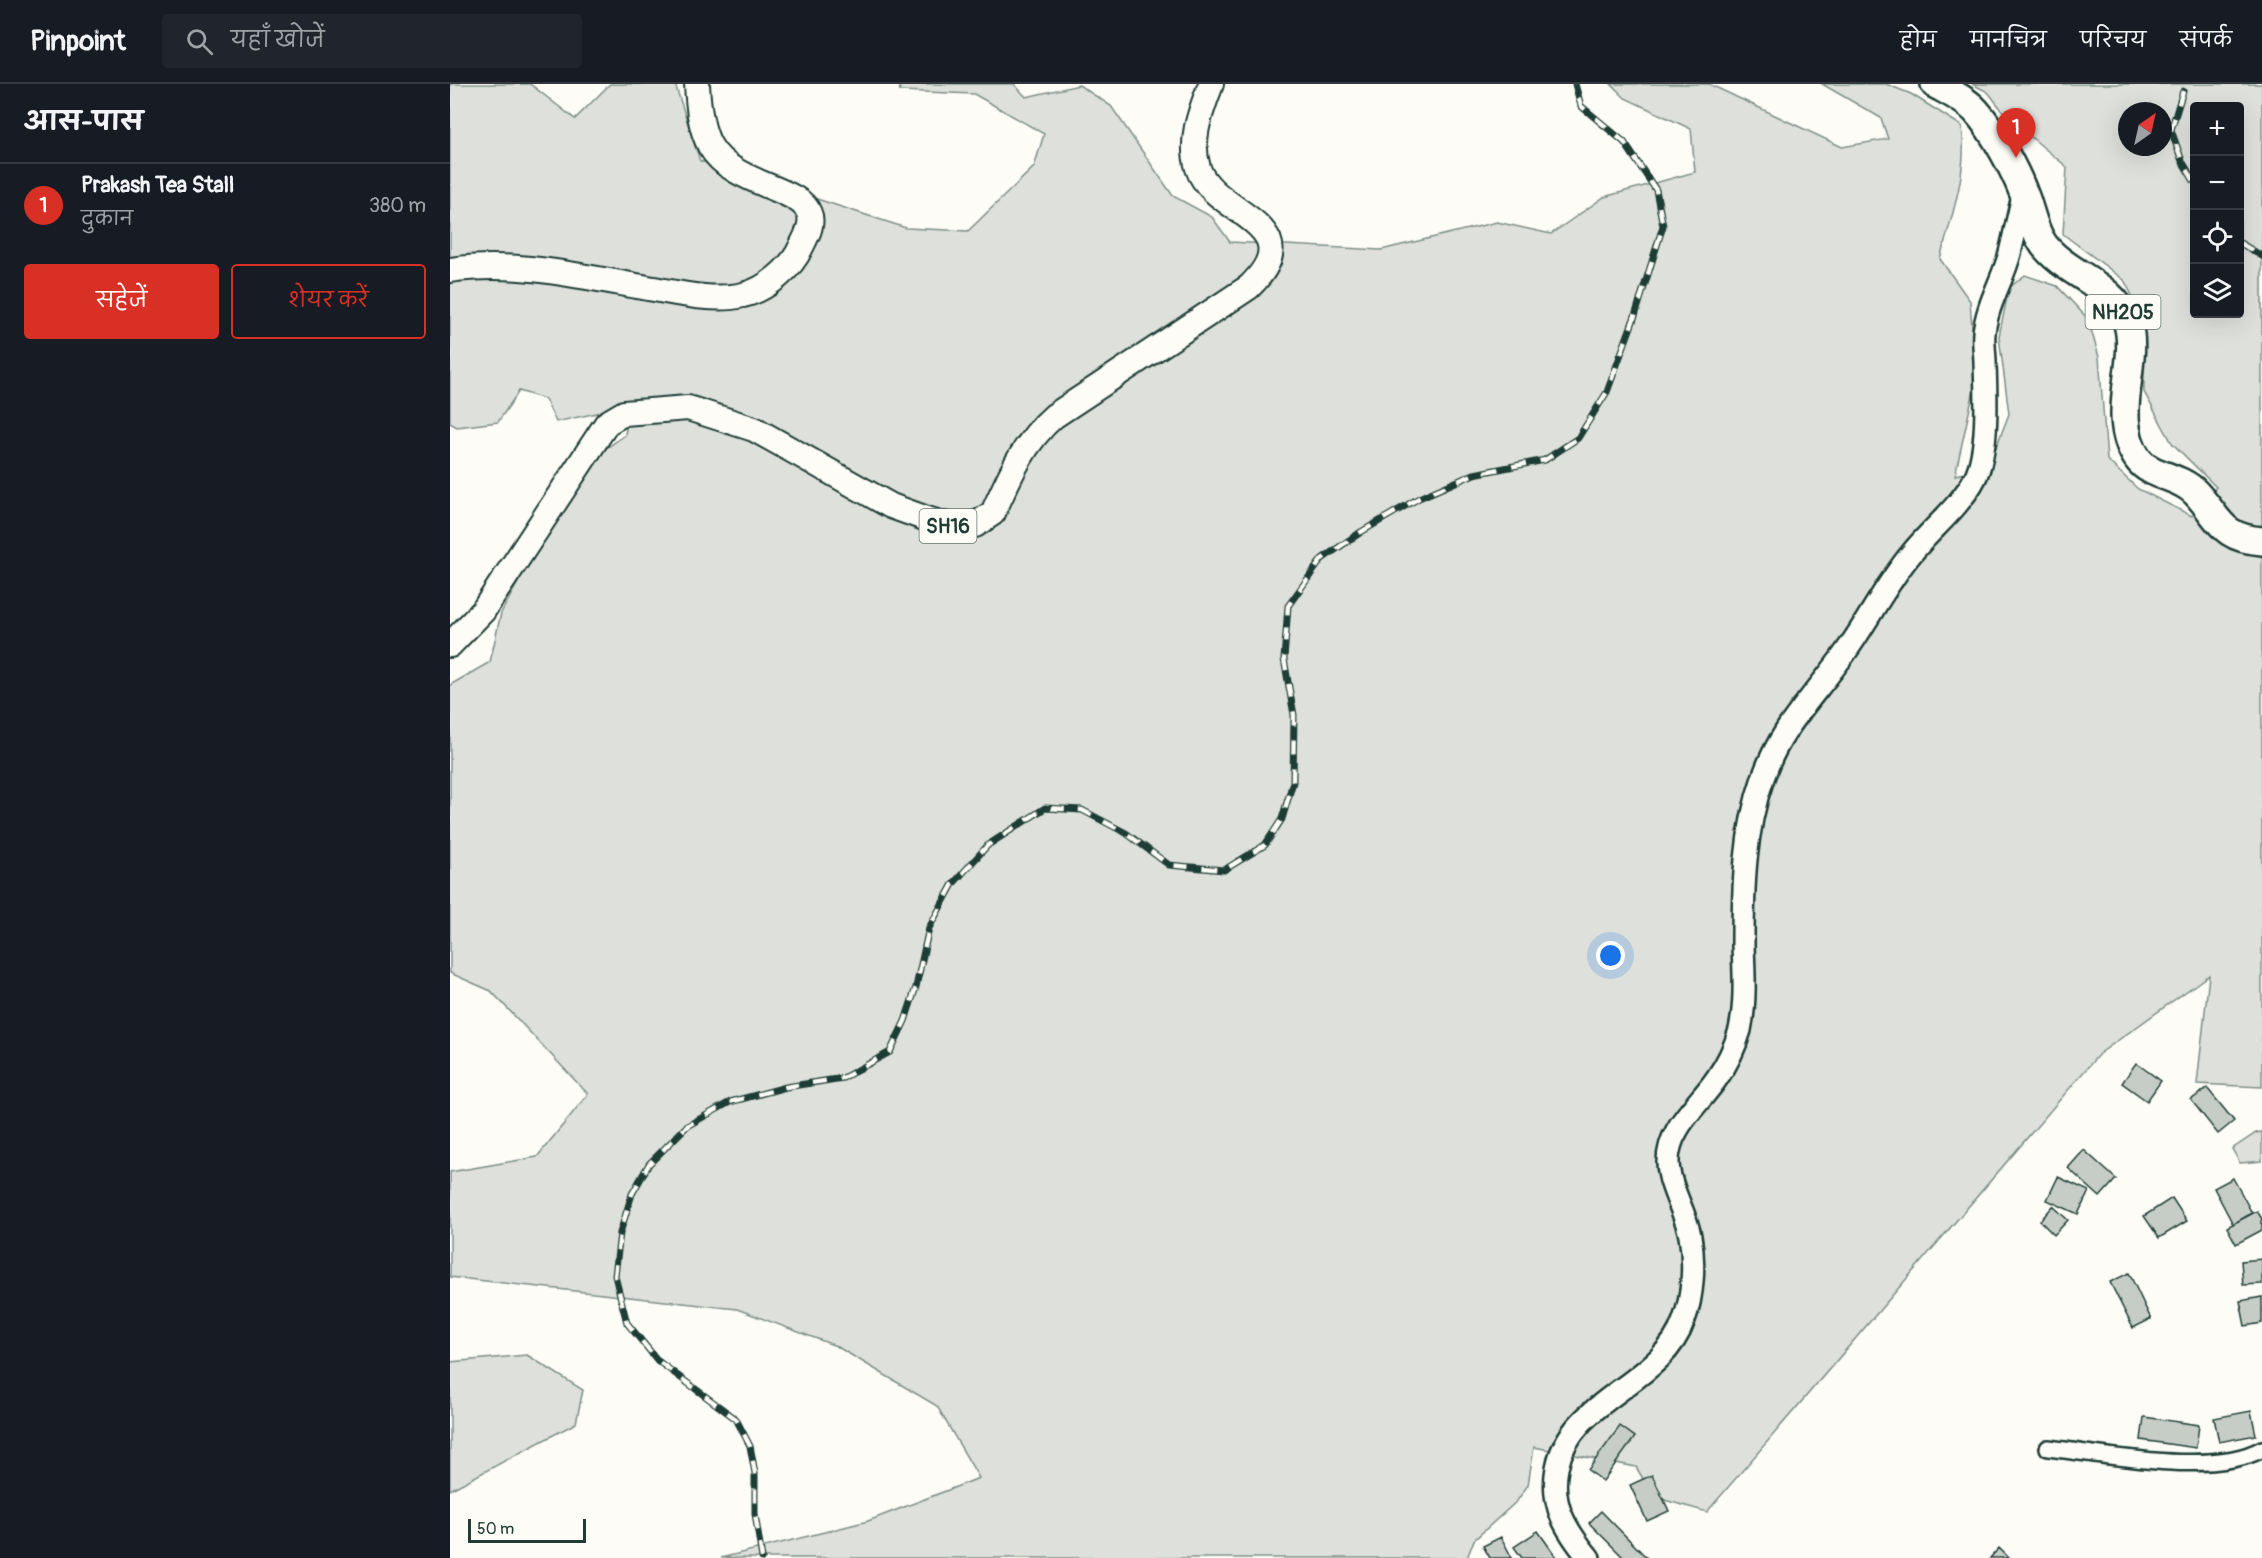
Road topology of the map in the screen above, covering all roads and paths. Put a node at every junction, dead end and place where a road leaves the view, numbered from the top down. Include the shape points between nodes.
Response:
1 (696, 84) edge
2 (1211, 84) edge
3 (1935, 84) edge
4 (2024, 192) junction
5 (450, 270) edge
6 (2262, 541) edge
7 (450, 645) edge
8 (2048, 1448) dead end
9 (2262, 1449) edge
10 (1588, 1558) edge

1 - 5 main road via 706,136 718,156 732,171 796,198 811,216 798,254 763,287 743,295 714,296 551,270 481,265
2 - 7 main road, SH16 via 1196,124 1198,168 1214,190 1268,238 1271,249 1265,269 1250,287 1038,429 1024,448 993,513 986,519 957,528 891,506 754,429 728,419 688,408 624,413 607,423 483,611
3 - 4 highway, NH205 via 1976,111
4 - 6 highway, NH205 via 2044,244 2120,306 2127,322 2130,334 2125,408 2129,439 2139,460 2152,471 2178,479 2190,488 2235,537
4 - 10 street via 2010,254 1991,302 1983,336 1983,448 1976,475 1962,498 1893,576 1847,651 1790,721 1763,775 1749,835 1743,892 1744,1008 1739,1033 1717,1078 1671,1140 1668,1164 1690,1237 1691,1293 1685,1318 1676,1341 1660,1358 1581,1421 1558,1460 1554,1482 1556,1508 1569,1534
8 - 9 street via 2190,1462 2222,1461

